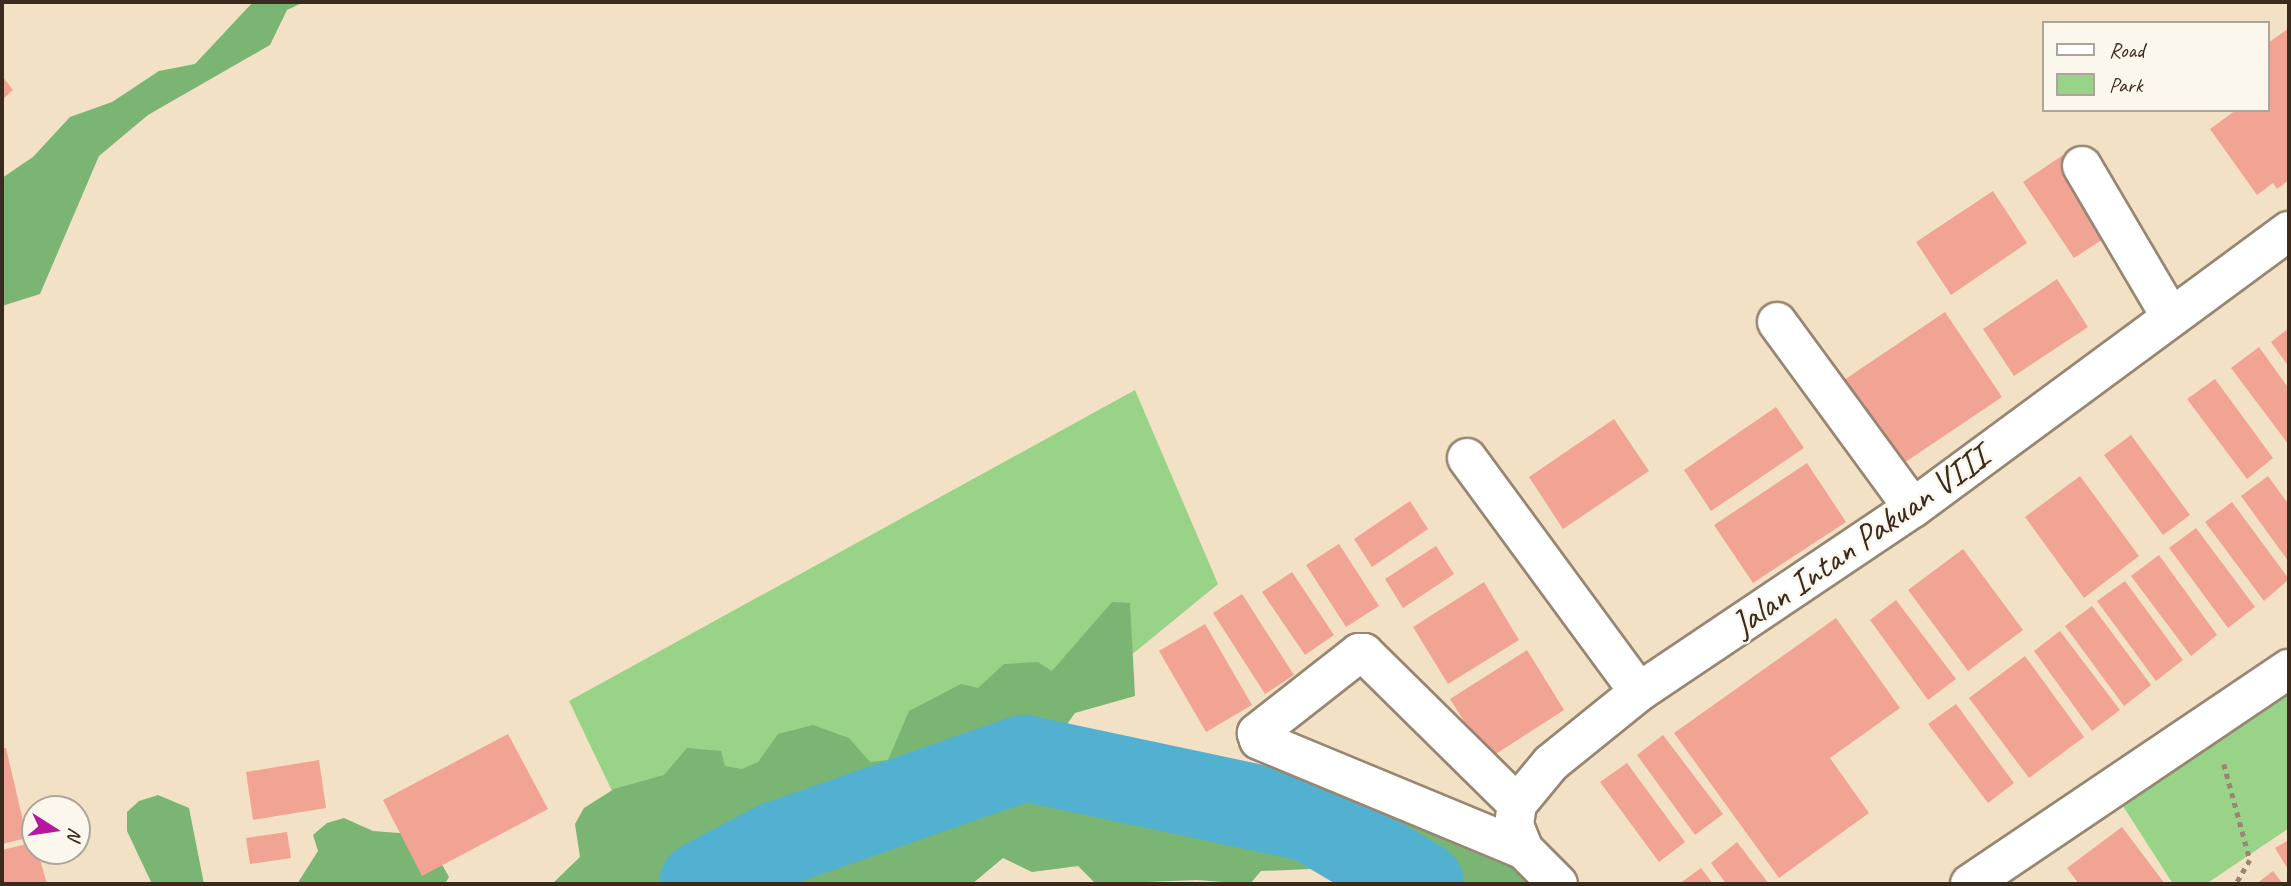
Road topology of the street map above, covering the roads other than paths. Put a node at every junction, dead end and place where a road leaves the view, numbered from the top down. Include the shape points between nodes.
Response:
1 (2082, 166) dead end
2 (2289, 231) edge
3 (2171, 317) junction
4 (1777, 322) dead end
5 (1467, 458) dead end
6 (1913, 508) junction
7 (2289, 670) edge
8 (1639, 692) junction
9 (1517, 804) junction
10 (1524, 850) junction
11 (1558, 884) edge
12 (1970, 884) edge

1 - 3 street
2 - 3 street, Jalan Intan Pakuan VIII
3 - 6 street, Jalan Intan Pakuan VIII
4 - 6 street
5 - 8 street
6 - 8 street, Jalan Intan Pakuan VIII
7 - 12 street
8 - 9 street, Jalan Intan Pakuan VIII via 1551,763
9 - 10 street via 1514,825
9 - 10 street via 1364,653 1257,733 1259,740
10 - 11 street

